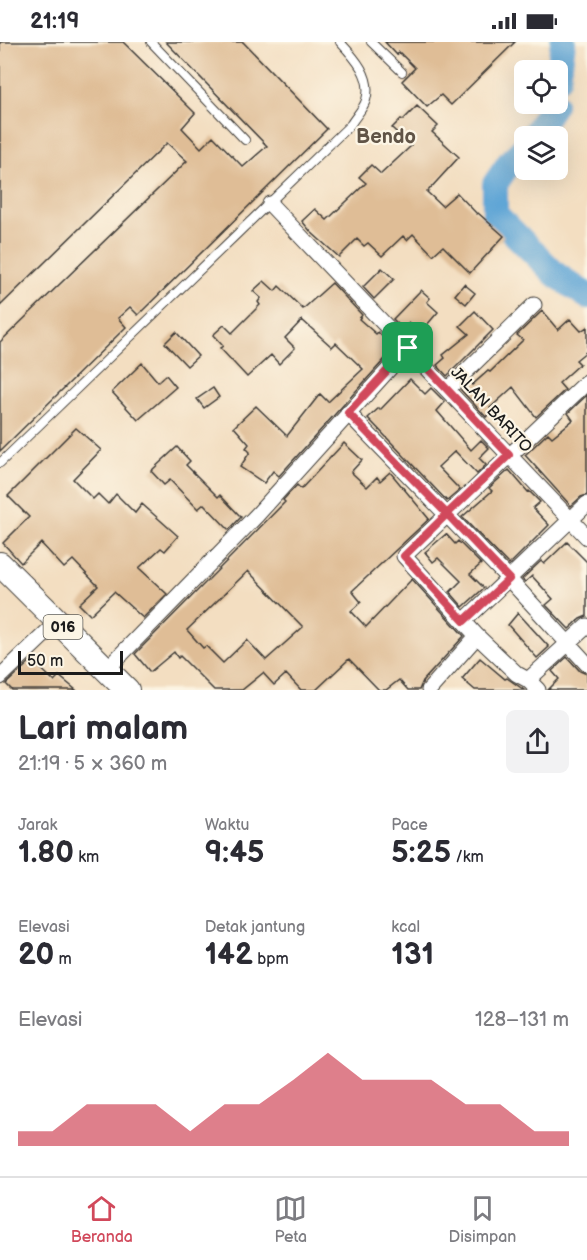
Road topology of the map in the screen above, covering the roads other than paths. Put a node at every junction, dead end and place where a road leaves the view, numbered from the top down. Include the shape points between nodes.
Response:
1 (151, 42) edge
2 (340, 42) edge
3 (371, 42) edge
4 (402, 72) dead end
5 (245, 140) dead end
6 (270, 204) junction
7 (534, 305) dead end
8 (408, 348) junction
9 (587, 382) edge
10 (447, 390) junction
11 (348, 413) junction
12 (509, 455) junction
13 (0, 464) edge
14 (587, 504) edge
15 (447, 514) junction
16 (571, 519) junction
17 (587, 537) edge
18 (0, 564) edge
19 (509, 579) junction
20 (464, 621) junction
21 (60, 624) junction
22 (587, 626) edge
23 (477, 636) junction
24 (567, 643) junction
25 (587, 664) edge
26 (106, 670) junction
27 (0, 677) edge
28 (533, 685) edge
29 (126, 690) edge
30 (429, 690) edge

1 - 5 lane
2 - 6 lane via 357,59 367,84 366,101 351,124
3 - 4 lane
6 - 8 street, JALAN BARITO
6 - 13 lane
7 - 10 street
8 - 10 street, JALAN BARITO
8 - 11 street
9 - 12 street
10 - 12 street, JALAN BARITO
11 - 15 street
11 - 26 street via 257,515
12 - 15 street
12 - 16 street, JALAN BARITO
14 - 16 street
15 - 19 street
15 - 20 street via 404,556
16 - 17 street, JALAN BARITO
16 - 19 street
18 - 21 main road, 016
19 - 20 street
19 - 24 street
20 - 23 street
21 - 26 main road, 016
21 - 27 street
22 - 24 street
23 - 28 street
23 - 30 street
24 - 25 street
24 - 28 street
26 - 29 main road, 016

